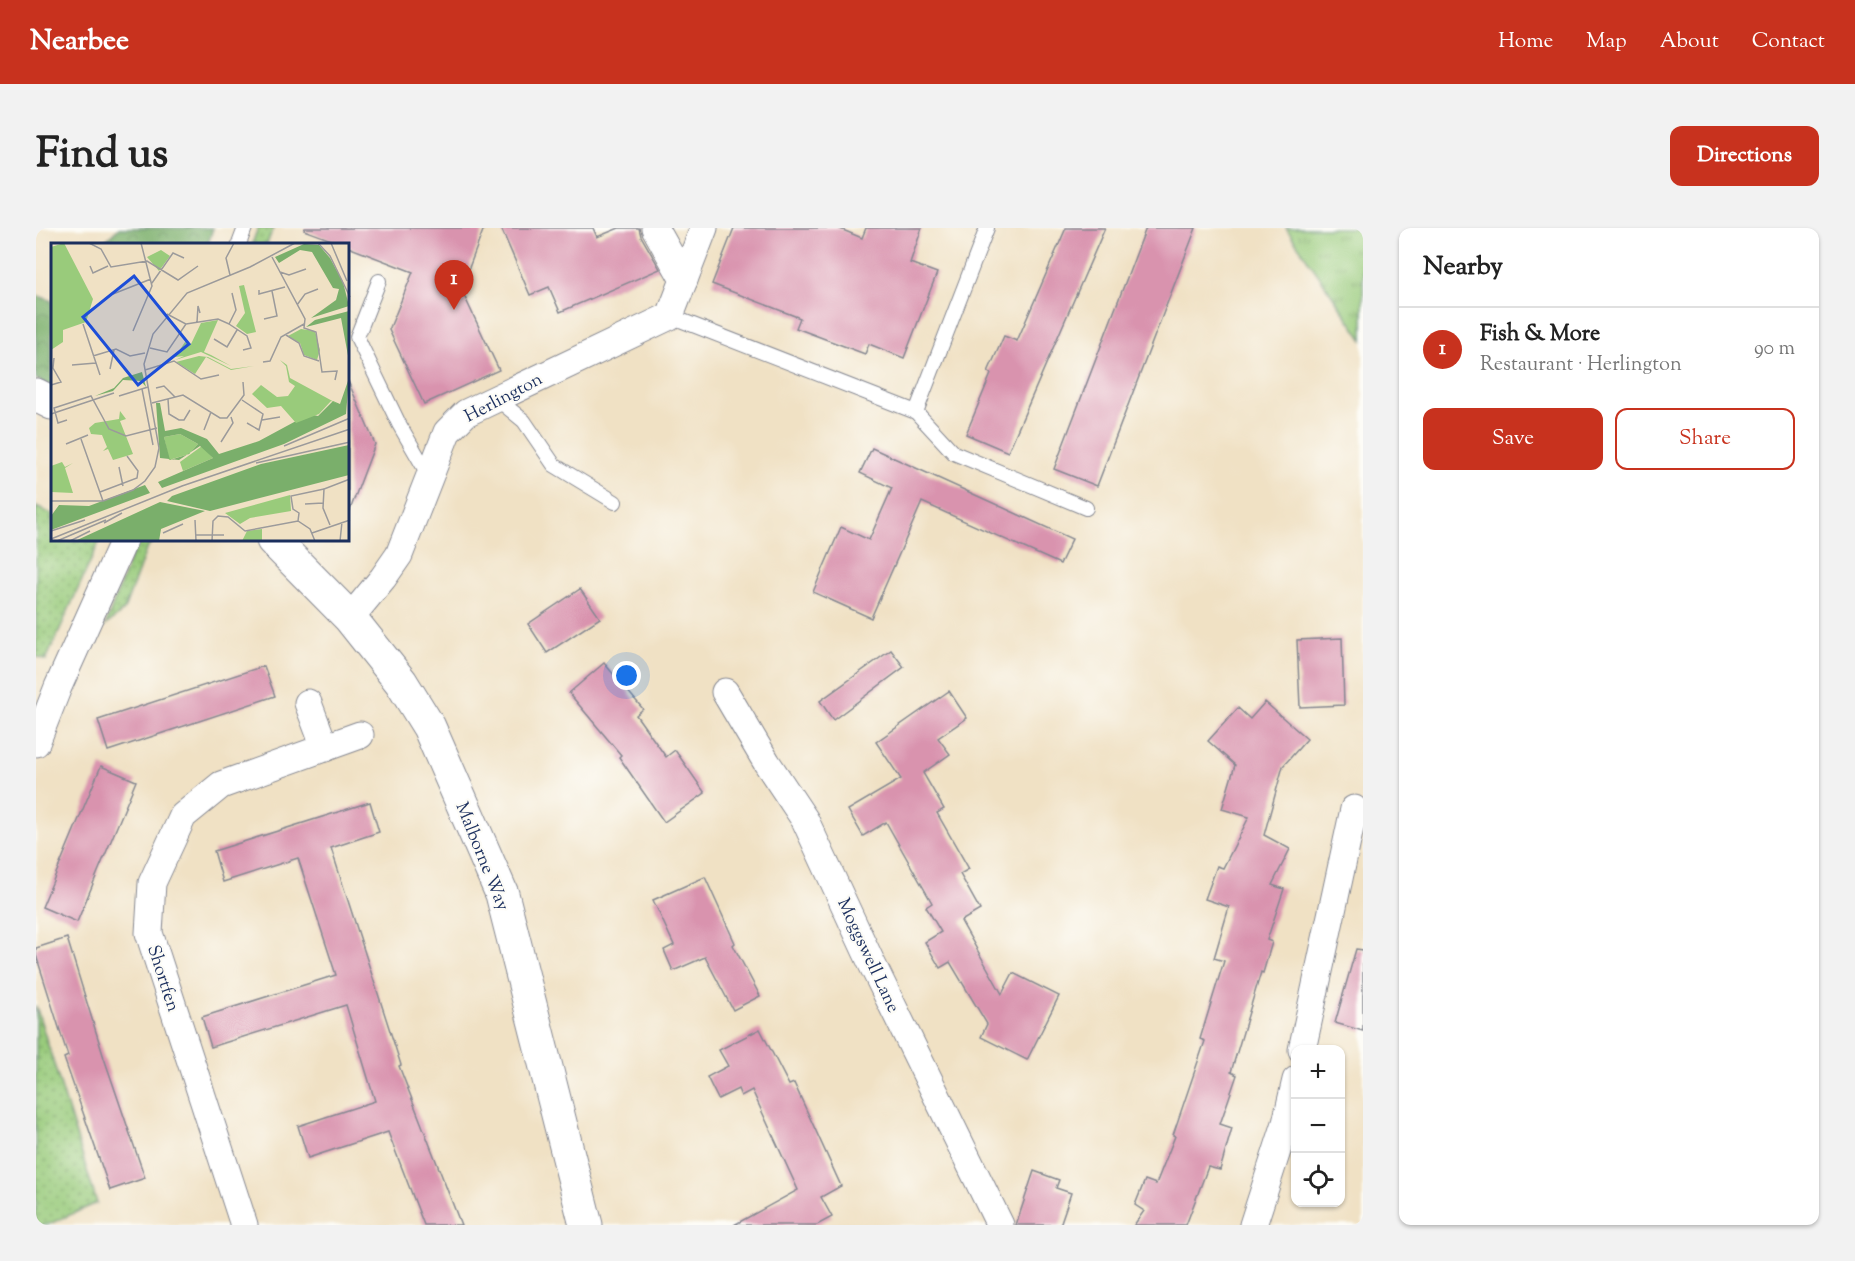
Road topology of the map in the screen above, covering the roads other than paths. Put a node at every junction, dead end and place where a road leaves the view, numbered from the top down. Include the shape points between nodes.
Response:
1 (245, 228) edge
2 (655, 228) edge
3 (704, 228) edge
4 (987, 228) edge
5 (239, 243) edge
6 (684, 280) junction
7 (379, 281) dead end
8 (670, 316) junction
9 (36, 395) edge
10 (496, 398) junction
11 (51, 402) edge
12 (916, 411) junction
13 (429, 476) junction
14 (615, 502) dead end
15 (1086, 508) dead end
16 (123, 542) edge
17 (279, 546) edge
18 (350, 618) junction
19 (725, 692) dead end
20 (308, 703) dead end
21 (360, 735) dead end
22 (36, 743) edge
23 (325, 748) junction
24 (1354, 809) dead end
25 (1303, 1045) edge
26 (1292, 1099) edge
27 (244, 1225) edge
28 (586, 1225) edge
29 (1000, 1225) edge
30 (1253, 1225) edge

1 - 5 lane
2 - 6 street
3 - 6 street
4 - 12 lane
6 - 8 street
7 - 13 lane via 357,337
8 - 10 street, Herlington
8 - 12 lane
9 - 11 street
10 - 13 street, Herlington via 466,413 447,432
10 - 14 lane via 524,421 554,465
12 - 15 lane via 954,453
13 - 18 street, Herlington via 399,555
16 - 22 street
17 - 18 street, Malborne Way
18 - 28 street, Malborne Way via 401,681 429,727 502,894
19 - 29 street, Moggswell Lane via 805,820
20 - 23 street
21 - 23 street, Shortfen
23 - 27 street, Shortfen via 221,785 183,816 152,883 149,933
24 - 25 street
26 - 30 street

